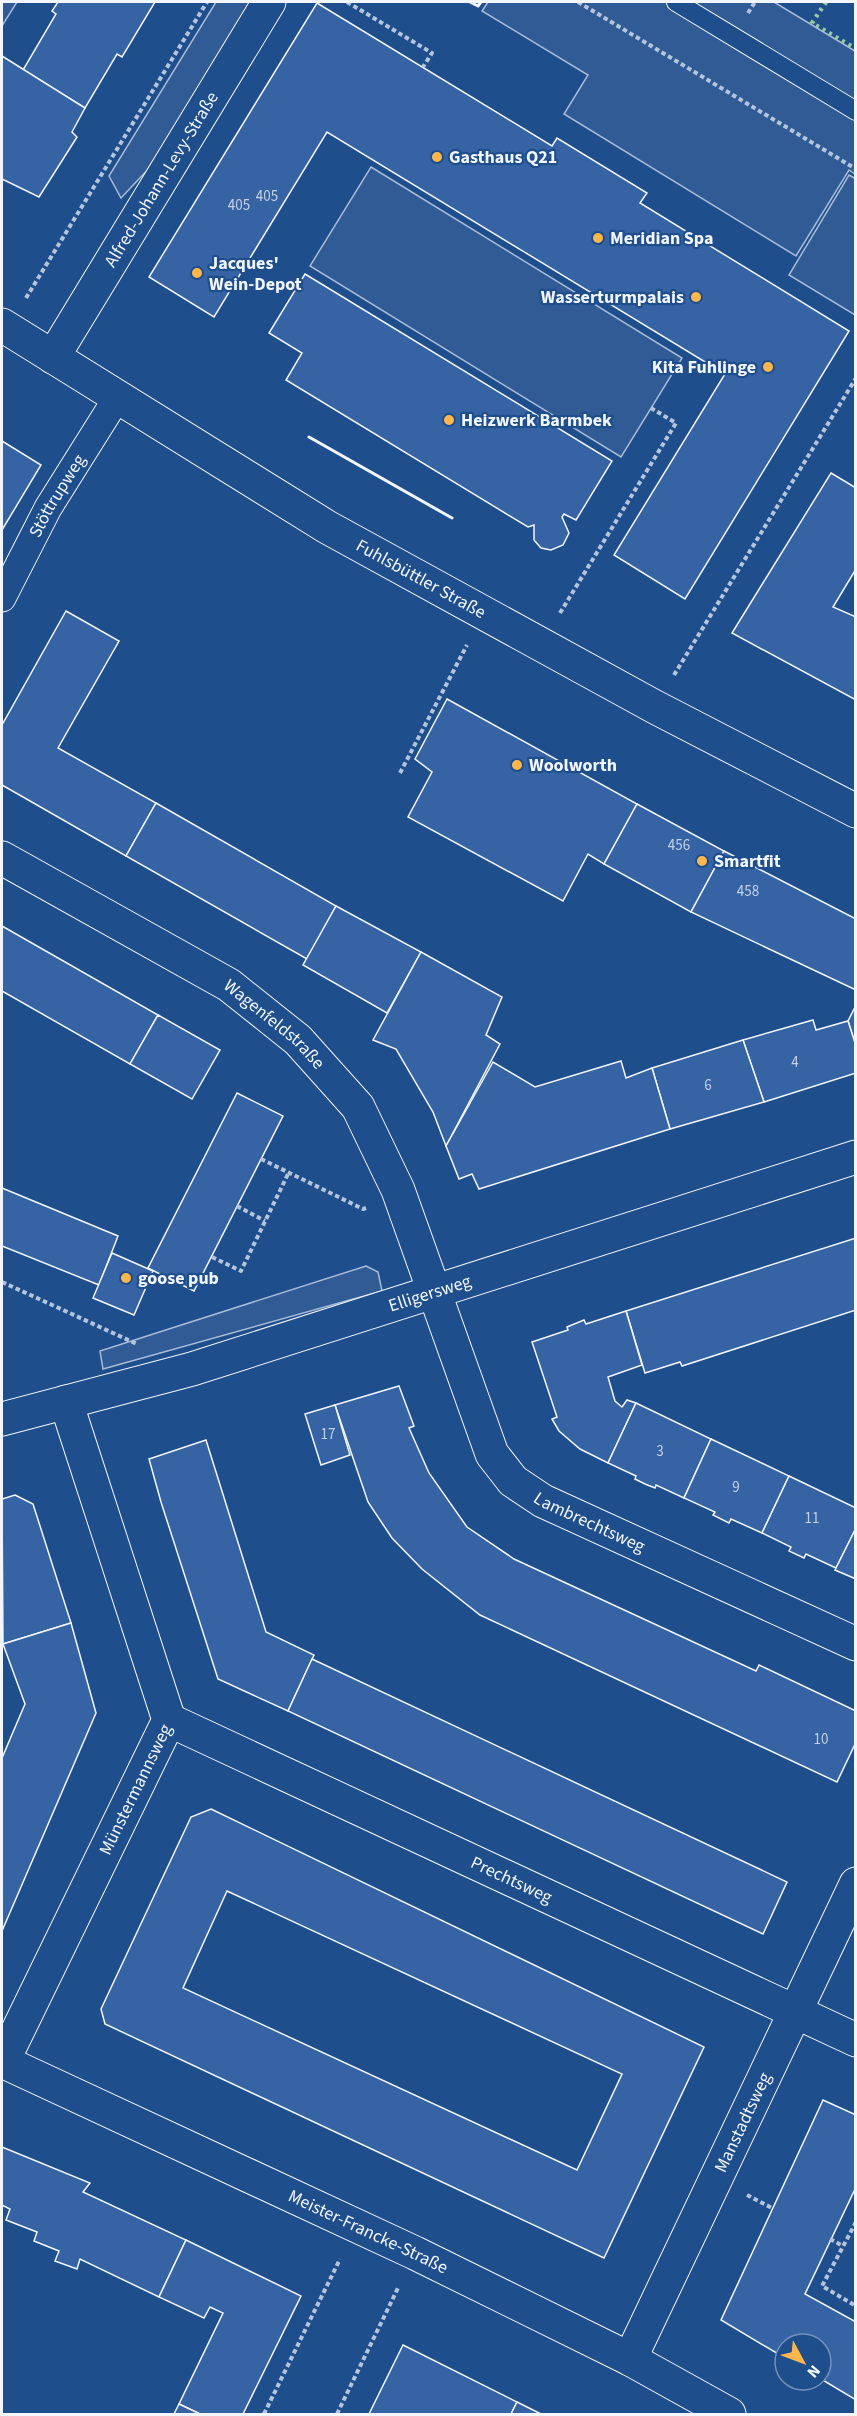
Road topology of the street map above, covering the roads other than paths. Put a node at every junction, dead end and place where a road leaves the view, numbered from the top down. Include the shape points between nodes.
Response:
1 (269, 2) edge
2 (676, 2) edge
3 (855, 111) edge
4 (5, 327) edge
5 (53, 357) junction
6 (117, 398) junction
7 (2, 598) edge
8 (855, 811) edge
9 (2, 858) edge
10 (855, 1157) edge
11 (433, 1293) junction
12 (66, 1402) junction
13 (3, 1413) edge
14 (855, 1644) edge
15 (169, 1720) junction
16 (855, 1884) edge
17 (796, 2012) junction
18 (855, 2040) edge
19 (2, 2061) edge
20 (630, 2359) junction
21 (729, 2415) edge

1 - 5 street, Alfred-Johann-Levy-Straße
2 - 3 lane
4 - 5 street, Fuhlsbüttler Straße
5 - 6 street, Fuhlsbüttler Straße
6 - 7 street, Stöttrupweg via 48,508
6 - 8 street, Fuhlsbüttler Straße via 327,527 655,707
9 - 11 street, Wagenfeldstraße via 229,985 298,1040 358,1107 398,1190
10 - 11 street, Elligersweg
11 - 12 street, Elligersweg via 192,1369
11 - 14 street, Lambrechtsweg via 492,1454 513,1481 543,1501
12 - 13 street, Elligersweg
12 - 15 street, Münstermannsweg
15 - 17 street, Prechtsweg
15 - 19 street, Münstermannsweg
16 - 17 street, Manstadtsweg
17 - 18 street, Prechtsweg
17 - 20 street, Manstadtsweg
19 - 20 street, Meister-Francke-Straße via 357,2225
20 - 21 street, Meister-Francke-Straße

